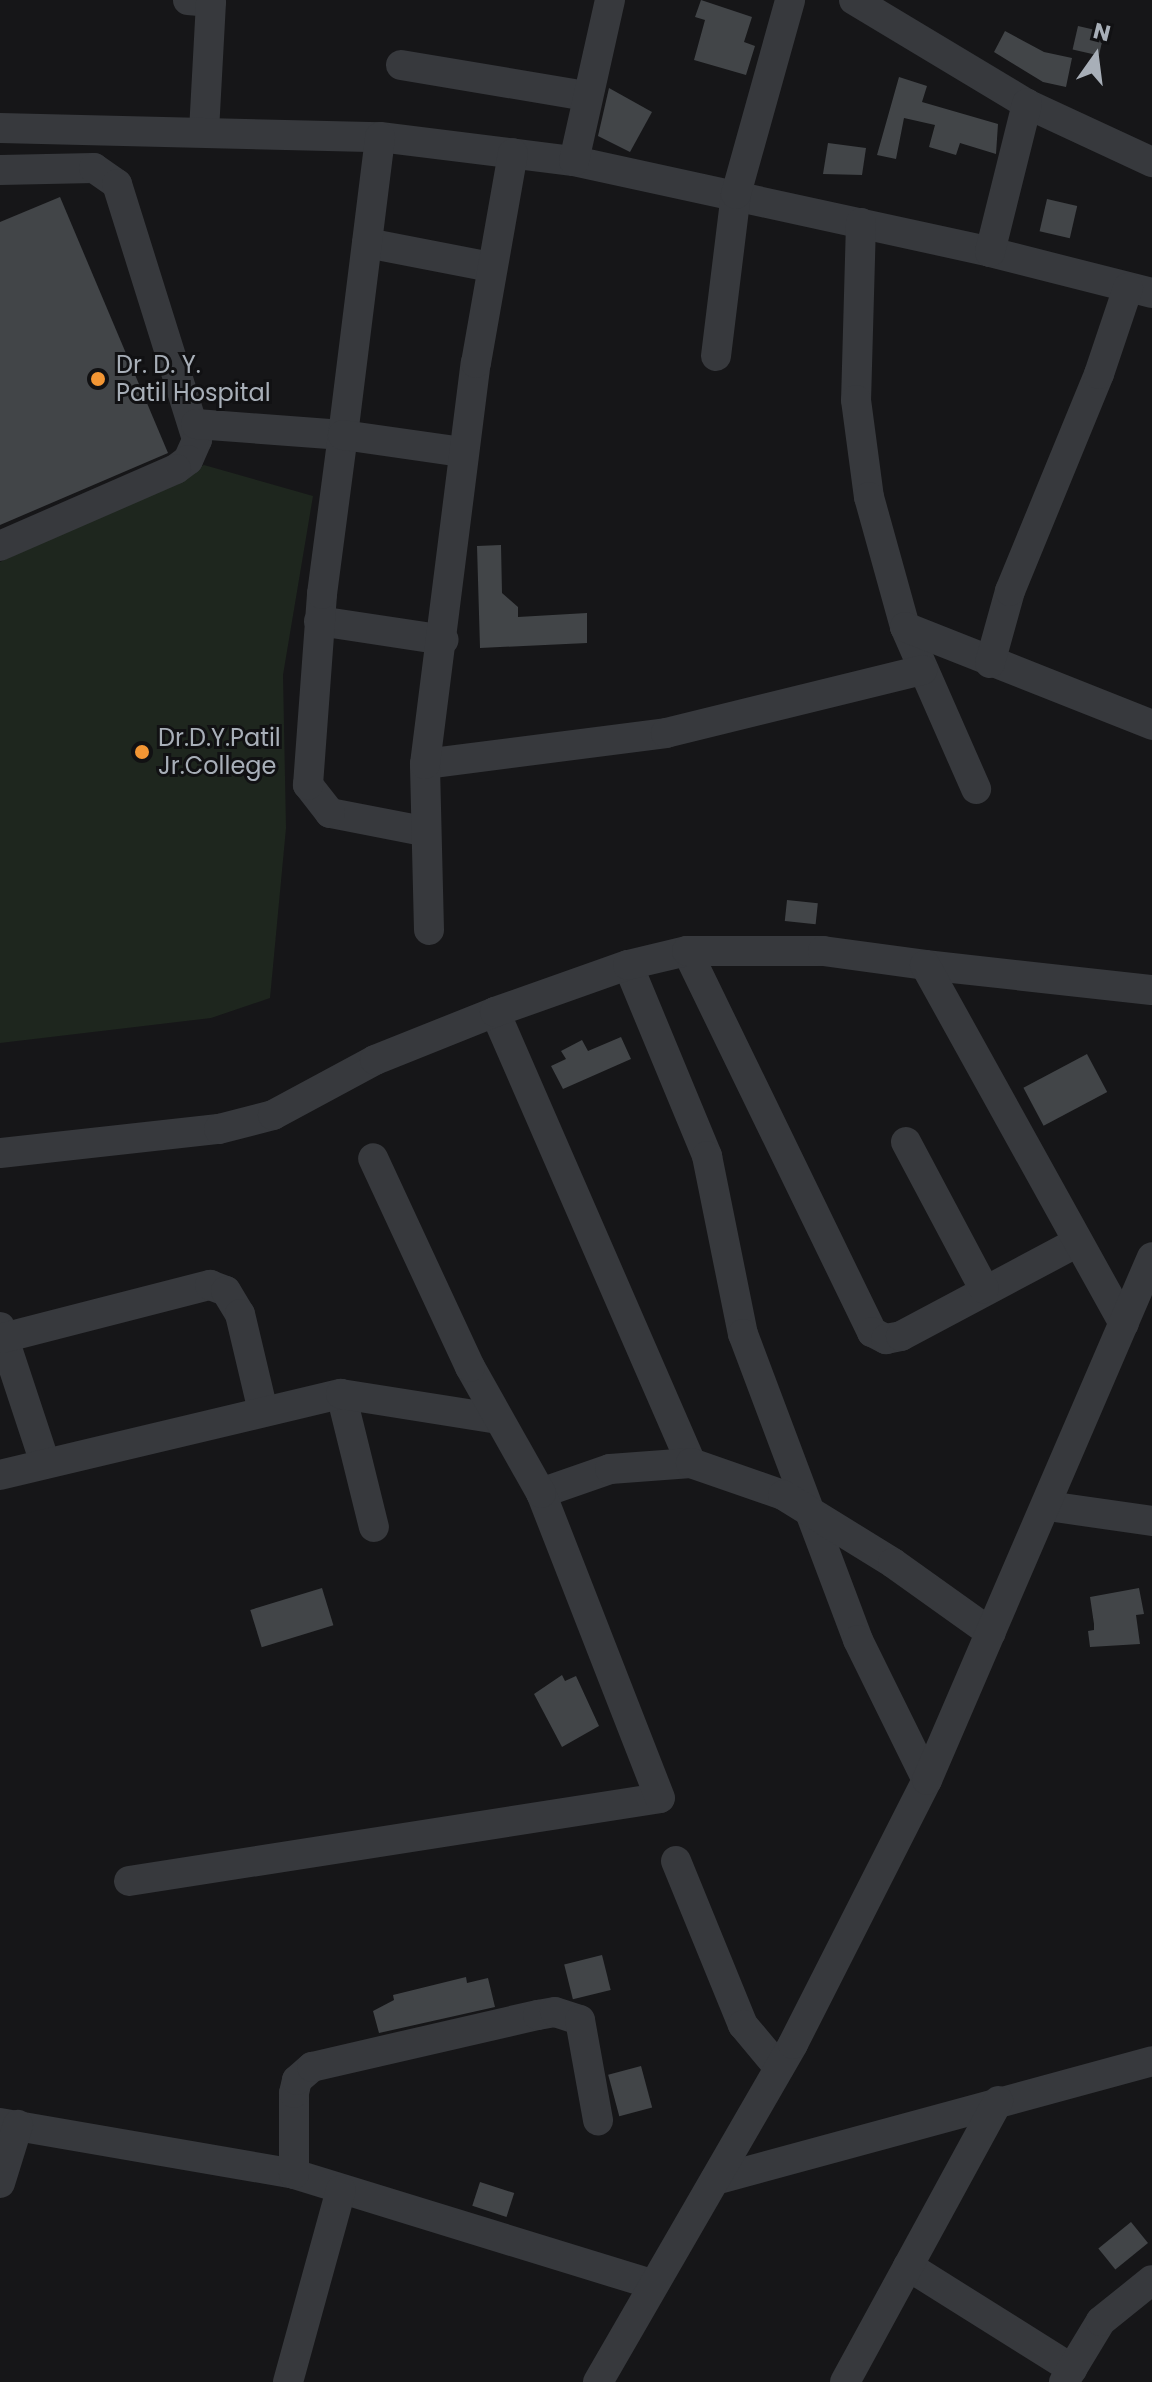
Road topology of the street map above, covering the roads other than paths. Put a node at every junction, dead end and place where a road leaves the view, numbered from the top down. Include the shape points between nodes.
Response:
1 (610, 0) edge
2 (790, 0) edge
3 (854, 0) edge
4 (203, 1) edge
5 (401, 65) dead end
6 (587, 96) junction
7 (1027, 104) junction
8 (0, 128) edge
9 (204, 132) junction
10 (380, 137) junction
11 (513, 153) junction
12 (1150, 153) edge
13 (574, 161) junction
14 (0, 170) edge
15 (736, 194) junction
16 (861, 223) junction
17 (367, 243) junction
18 (990, 252) junction
19 (491, 267) junction
20 (1140, 291) edge
21 (716, 356) dead end
22 (196, 424) junction
23 (343, 435) junction
24 (463, 452) junction
25 (0, 546) edge
26 (319, 621) junction
27 (905, 627) junction
28 (444, 640) junction
29 (990, 663) junction
30 (922, 670) junction
31 (1151, 721) edge
32 (425, 764) junction
33 (976, 789) dead end
34 (423, 831) junction
35 (429, 930) dead end
36 (687, 951) junction
37 (628, 965) junction
38 (925, 965) junction
39 (1152, 990) edge
40 (495, 1012) junction
41 (906, 1142) dead end
42 (0, 1153) edge
43 (373, 1158) dead end
44 (1078, 1242) junction
45 (1152, 1257) edge
46 (984, 1289) junction
47 (1124, 1324) junction
48 (1, 1333) edge
49 (341, 1394) junction
50 (263, 1411) junction
51 (498, 1419) junction
52 (45, 1463) junction
53 (691, 1463) junction
54 (0, 1475) edge
55 (541, 1493) junction
56 (1048, 1506) junction
57 (812, 1512) junction
58 (1152, 1521) edge
59 (374, 1527) dead end
60 (991, 1633) junction
61 (927, 1780) junction
62 (676, 1861) dead end
63 (129, 1881) dead end
64 (1152, 2061) edge
65 (779, 2068) junction
66 (998, 2101) junction
67 (598, 2120) dead end
68 (9, 2124) edge
69 (294, 2174) junction
70 (715, 2180) junction
71 (0, 2183) edge
72 (341, 2190) junction
73 (908, 2266) junction
74 (1152, 2280) edge
75 (652, 2284) junction
76 (1068, 2375) edge
77 (288, 2382) edge
78 (598, 2382) edge
79 (845, 2382) edge

1 - 6 street
2 - 15 street
3 - 7 street
4 - 9 street
5 - 6 street
6 - 13 street
7 - 12 street
7 - 18 street
8 - 9 street
9 - 10 street
10 - 11 street
10 - 17 street
11 - 13 street
11 - 19 street
13 - 15 street
14 - 22 street via 94,168 117,184
15 - 16 street
15 - 21 street
16 - 18 street
16 - 27 street via 856,400 869,497
17 - 19 street
17 - 23 street
18 - 20 street
19 - 24 street
20 - 29 street via 1099,374 1010,591
22 - 23 street
22 - 25 street via 194,451 176,469
23 - 24 street
23 - 26 street
24 - 28 street
26 - 28 street
26 - 34 street via 306,761 315,800 348,818
27 - 29 street
27 - 30 street
28 - 32 street
29 - 31 street
30 - 32 street via 666,733
30 - 33 street
32 - 34 street
34 - 35 street
36 - 37 street
36 - 38 street via 823,951
36 - 46 street via 872,1332 886,1339 901,1336
37 - 40 street
37 - 57 street via 707,1156 743,1334
38 - 39 street
38 - 44 street
40 - 42 street via 375,1060 273,1115 219,1129
40 - 53 street
41 - 46 street
43 - 51 street
44 - 46 street
44 - 47 street
45 - 47 street
47 - 56 street
48 - 50 street via 210,1285 226,1291 240,1314
48 - 52 street
49 - 50 street
49 - 51 street
49 - 59 street
50 - 52 street
51 - 55 street
52 - 54 street
53 - 55 street via 610,1469
53 - 57 street via 783,1495
55 - 63 street via 660,1798
56 - 58 street
56 - 60 street
57 - 60 street
57 - 61 street via 858,1640
60 - 61 street
61 - 65 street
62 - 65 street via 743,2025
64 - 66 street
65 - 70 street
66 - 70 street
66 - 73 street
67 - 69 street via 580,2020 547,2013 312,2067 297,2080 294,2093
68 - 69 street
68 - 71 street
69 - 72 street
70 - 75 street
72 - 75 street
72 - 77 street
73 - 76 street
73 - 79 street
74 - 76 street via 1101,2321
75 - 78 street

